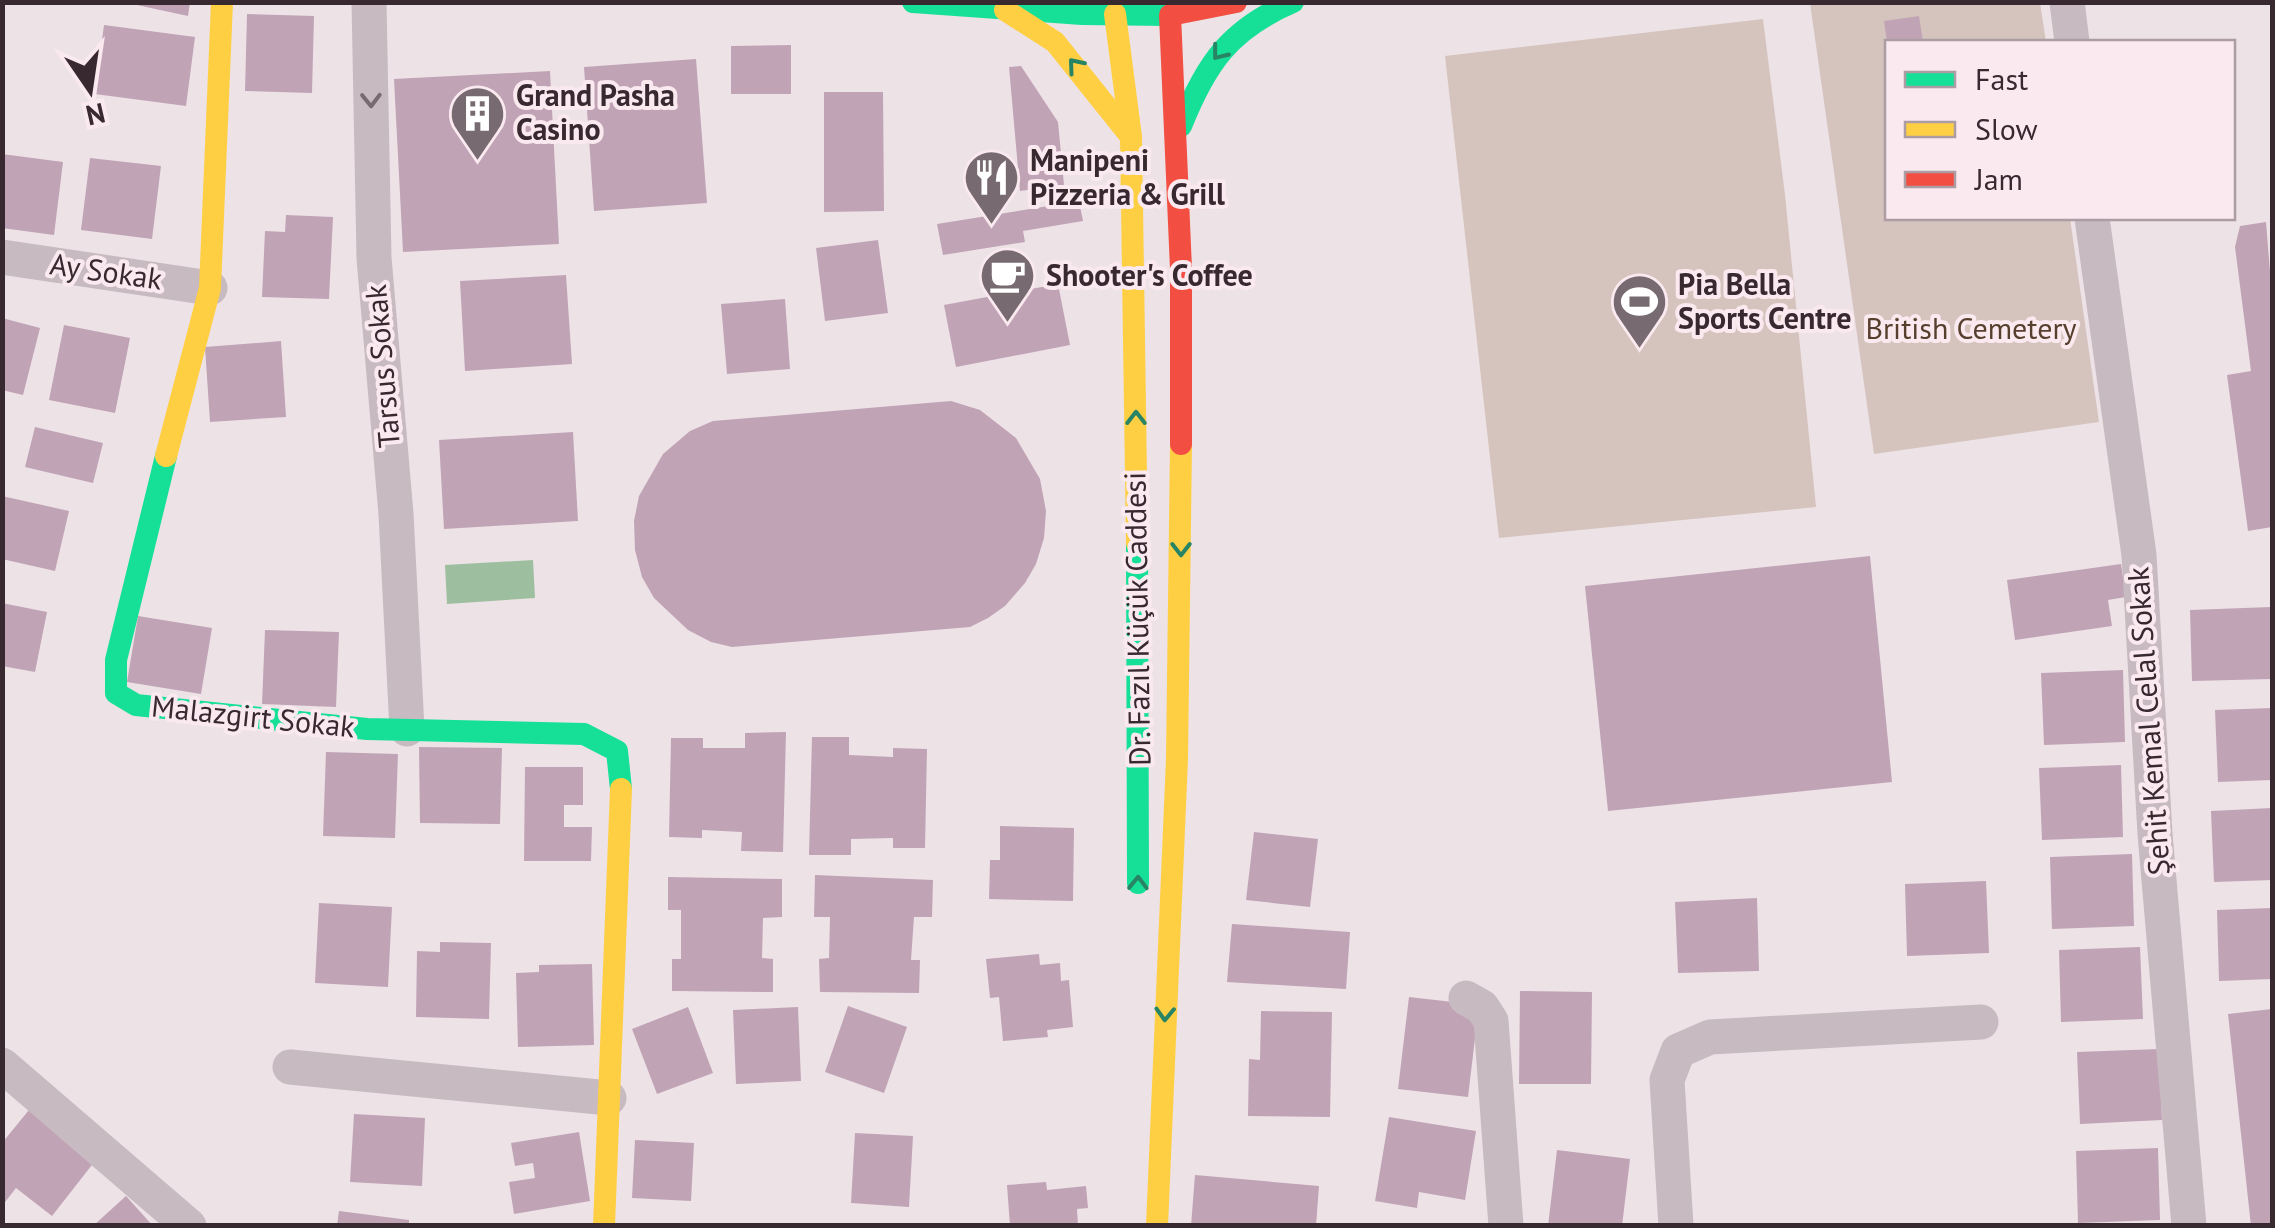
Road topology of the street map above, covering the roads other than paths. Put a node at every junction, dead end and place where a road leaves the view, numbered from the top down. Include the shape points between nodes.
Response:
1 (222, 2) edge
2 (370, 2) edge
3 (913, 2) edge
4 (1236, 2) edge
5 (1293, 2) edge
6 (2068, 2) edge
7 (1114, 8) edge
8 (1170, 9) edge
9 (1006, 10) junction
10 (2072, 40) edge
11 (1177, 134) junction
12 (1130, 136) junction
13 (2092, 220) edge
14 (2, 257) edge
15 (210, 288) junction
16 (407, 729) junction
17 (1138, 910) dead end
18 (1466, 998) dead end
19 (1982, 1022) dead end
20 (2, 1065) edge
21 (290, 1066) dead end
22 (609, 1098) junction
23 (189, 1226) edge
24 (604, 1226) edge
25 (1157, 1226) edge
26 (1506, 1226) edge
27 (1676, 1226) edge
28 (2189, 1226) edge

1 - 15 street, Malazgirt Sokak
2 -> 16 street, Tarsus Sokak via 374,258
3 - 9 street
4 - 8 street
5 -> 11 street via 1260,14 1222,46 1196,85
6 - 10 street
7 - 8 street
7 - 9 street
7 - 12 street, Dr. Fazıl Küçük Caddesi
8 - 11 street, Dr. Fazıl Küçük Caddesi
12 -> 9 street via 1055,42
11 -> 25 street, Dr. Fazıl Küçük Caddesi via 1178,758
17 -> 12 street, Dr. Fazıl Küçük Caddesi
13 - 28 street, Şehit Kemal Celal Sokak via 2139,555
14 - 15 street, Ay Sokak
15 - 16 street, Malazgirt Sokak via 137,568 116,660 116,694 136,705
16 - 22 street, Malazgirt Sokak via 584,734 618,751 622,792
18 - 26 street via 1492,1021
19 - 27 street via 1710,1037 1678,1051 1667,1080
20 - 23 street
21 - 22 street
22 - 24 street, Malazgirt Sokak

